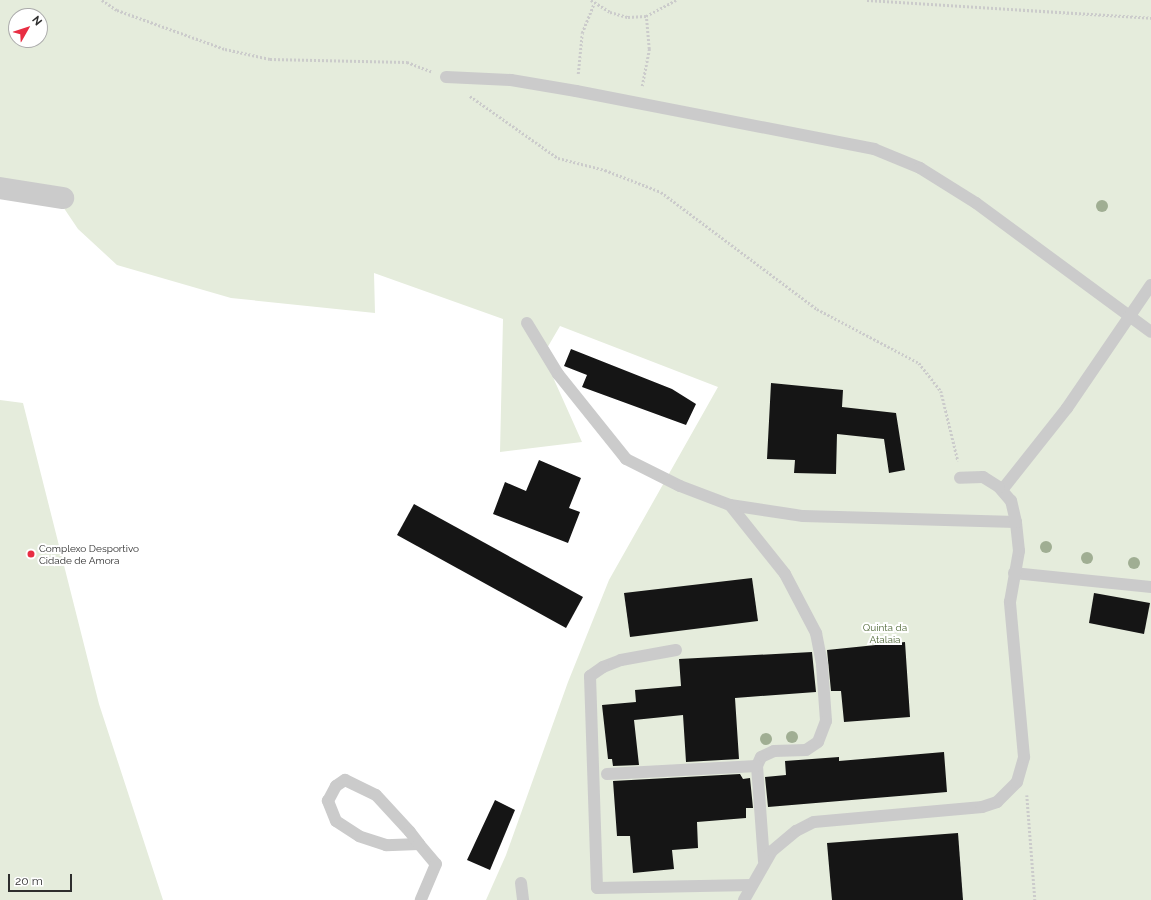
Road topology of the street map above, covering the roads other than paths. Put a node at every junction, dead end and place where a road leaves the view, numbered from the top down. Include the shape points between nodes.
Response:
1 (446, 77) road end
2 (0, 188) edge
3 (64, 198) dead end
4 (1151, 285) edge
5 (1129, 316) junction
6 (527, 323) dead end
7 (1151, 332) edge
8 (960, 478) road end
9 (1002, 490) junction
10 (730, 505) junction
11 (1016, 522) junction
12 (1014, 573) junction
13 (1151, 587) edge
14 (676, 650) dead end
15 (757, 766) junction
16 (607, 774) dead end
17 (419, 844) junction
18 (764, 861) junction
19 (522, 883) dead end
20 (752, 885) junction
21 (421, 900) edge
22 (522, 900) edge
23 (744, 900) edge

1 - 5 lane via 511,80 874,149 920,168 976,203
2 - 3 street
4 - 5 lane
5 - 7 lane
5 - 9 lane via 1067,408
6 - 10 lane via 558,374 626,458 680,486
8 - 9 lane via 983,477
9 - 11 lane via 1011,501
10 - 11 lane via 803,516
10 - 15 lane via 785,574 816,633 822,665 826,721 818,742 806,750 774,752 761,757
11 - 12 lane via 1019,552
12 - 13 lane
12 - 18 lane via 1010,602 1024,765 1017,782 997,802 954,812 814,822 783,841
14 - 20 lane via 621,660 603,667 590,676 596,888
15 - 16 lane
15 - 18 lane
17 - 17 lane via 376,795 345,780 336,786 328,801 336,822 359,836 386,845
17 - 21 lane via 436,864
18 - 20 lane
19 - 22 lane
20 - 23 lane

